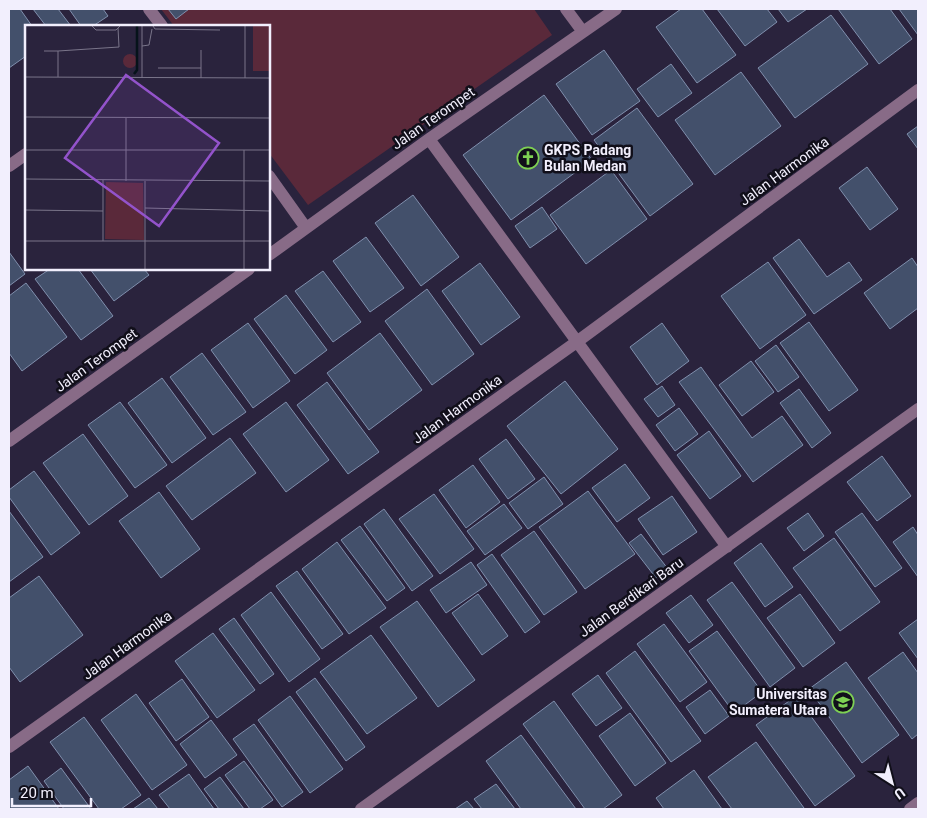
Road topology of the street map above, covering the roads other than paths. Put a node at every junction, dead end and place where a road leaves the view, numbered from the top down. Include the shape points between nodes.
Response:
1 (150, 9) edge
2 (566, 9) edge
3 (616, 9) edge
4 (161, 25) edge
5 (583, 32) junction
6 (918, 90) edge
7 (429, 138) junction
8 (25, 155) edge
9 (9, 166) edge
10 (270, 177) edge
11 (306, 228) junction
12 (270, 253) edge
13 (248, 270) edge
14 (578, 341) junction
15 (918, 409) edge
16 (9, 441) edge
17 (727, 547) junction
18 (9, 748) edge
19 (918, 803) edge
20 (361, 809) edge
21 (910, 809) edge

1 - 4 street
2 - 5 street
3 - 5 street, Jalan Terompet
5 - 7 street, Jalan Terompet
6 - 14 street, Jalan Harmonika
7 - 11 street, Jalan Terompet
7 - 14 street
8 - 9 street
10 - 11 street
11 - 12 street, Jalan Terompet
13 - 16 street, Jalan Terompet
14 - 17 street
14 - 18 street, Jalan Harmonika
15 - 17 street, Jalan Berdikari Baru
17 - 20 street, Jalan Berdikari Baru
19 - 21 street

